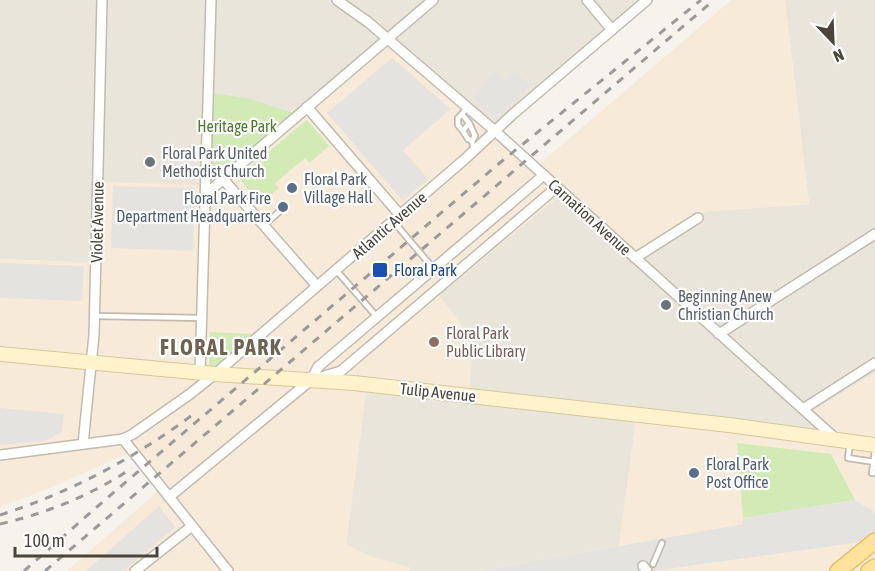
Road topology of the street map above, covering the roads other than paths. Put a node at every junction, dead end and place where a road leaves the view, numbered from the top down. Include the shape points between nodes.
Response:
1 (102, 0) edge
2 (211, 0) edge
3 (338, 0) edge
4 (433, 0) edge
5 (587, 0) edge
6 (647, 0) edge
7 (612, 30) junction
8 (387, 39) junction
9 (307, 107) junction
10 (464, 111) junction
11 (469, 123) junction
12 (463, 131) junction
13 (495, 131) junction
14 (473, 146) junction
15 (544, 175) junction
16 (223, 179) junction
17 (557, 187) junction
18 (206, 194) junction
19 (280, 211) dead end
20 (396, 218) junction
21 (698, 218) dead end
22 (263, 225) junction
23 (875, 234) edge
24 (635, 258) junction
25 (434, 268) junction
26 (336, 270) junction
27 (317, 286) junction
28 (95, 316) junction
29 (377, 317) junction
30 (202, 318) junction
31 (719, 333) junction
32 (0, 354) edge
33 (91, 362) junction
34 (875, 363) edge
35 (200, 373) junction
36 (215, 374) junction
37 (311, 380) junction
38 (803, 409) junction
39 (123, 439) junction
40 (844, 441) junction
41 (83, 444) junction
42 (875, 445) edge
43 (875, 452) edge
44 (0, 454) edge
45 (874, 462) edge
46 (875, 473) edge
47 (169, 497) junction
48 (192, 526) junction
49 (875, 541) edge
50 (662, 543) dead end
51 (648, 567) edge
52 (875, 567) edge
53 (135, 571) edge
54 (228, 571) edge
55 (838, 571) edge
56 (870, 571) edge

1 - 28 street, Violet Avenue
2 - 18 street
3 - 8 street, Carnation Avenue
4 - 8 street
5 - 7 street
6 - 7 street, Atlantic Avenue
7 - 13 street, Atlantic Avenue
8 - 9 street
8 - 10 street, Carnation Avenue
9 - 16 street
9 - 20 street
10 - 11 lane
10 - 12 lane via 458,118
10 - 13 street, Carnation Avenue
11 - 12 lane
11 - 14 lane via 475,132
12 - 14 lane
13 - 14 street, Atlantic Avenue
13 - 15 street, Carnation Avenue
14 - 20 street, Atlantic Avenue
15 - 17 street, Carnation Avenue
15 - 25 street
16 - 18 street
16 - 22 street
17 - 24 street, Carnation Avenue
17 - 37 street via 341,371
18 - 30 street
19 - 22 lane
20 - 25 lane
20 - 26 street, Atlantic Avenue
21 - 24 street
22 - 27 street
23 - 31 street
24 - 31 street, Carnation Avenue
25 - 29 street
26 - 27 street, Atlantic Avenue
26 - 29 lane
27 - 36 street, Atlantic Avenue
28 - 30 lane
28 - 33 street, Violet Avenue
29 - 37 street via 318,367
30 - 35 street
31 - 38 street, Carnation Avenue
32 - 33 main road, Tulip Avenue
33 - 35 main road, Tulip Avenue
33 - 41 street, Violet Avenue
34 - 38 street
35 - 36 main road, Tulip Avenue
36 - 37 main road, Tulip Avenue
36 - 39 street, Atlantic Avenue
37 - 40 main road, Tulip Avenue via 687,420
37 - 47 street
38 - 40 street, Carnation Avenue
39 - 41 street
39 - 47 street
40 - 42 main road, Tulip Avenue
40 - 45 lane via 848,458
41 - 44 street
43 - 45 lane
45 - 46 lane
47 - 48 street
48 - 53 street
48 - 54 street
49 - 55 main road
50 - 51 lane
52 - 56 main road

